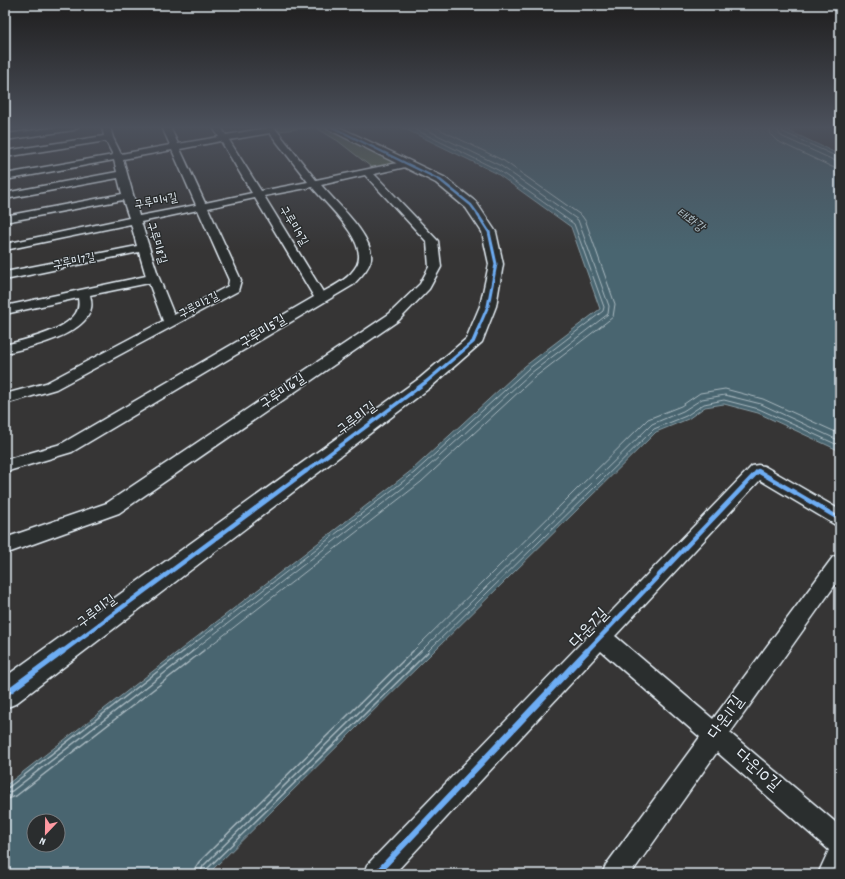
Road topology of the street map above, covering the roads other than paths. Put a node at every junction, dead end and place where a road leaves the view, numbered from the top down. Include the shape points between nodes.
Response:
1 (53, 168) edge
2 (121, 168) edge
3 (184, 168) edge
4 (243, 168) edge
5 (302, 168) edge
6 (387, 168) edge
7 (415, 168) edge
8 (367, 172) junction
9 (122, 174) junction
10 (5, 177) edge
11 (314, 183) junction
12 (258, 194) junction
13 (5, 196) edge
14 (127, 196) junction
15 (202, 206) junction
16 (5, 219) edge
17 (135, 219) junction
18 (5, 247) edge
19 (143, 248) junction
20 (5, 276) edge
21 (153, 278) junction
22 (83, 293) junction
23 (321, 298) junction
24 (5, 310) edge
25 (170, 322) junction
26 (5, 349) edge
27 (5, 399) edge
28 (5, 466) edge
29 (840, 519) edge
30 (5, 546) edge
31 (840, 563) edge
32 (601, 637) junction
33 (5, 694) edge
34 (715, 735) junction
35 (840, 843) edge
36 (840, 855) edge
37 (376, 874) edge
38 (614, 874) edge
39 (830, 874) edge

1 - 10 street
2 - 9 street, 구루미8길
3 - 15 street, 구루미2길
4 - 12 street, 구루미9길
5 - 11 street, 구루미5길
6 - 8 street, 구루미4길
7 - 33 street, 구루미길 via 440,180 470,205 489,232 496,264 488,306 473,342 426,382
8 - 11 street, 구루미4길
8 - 30 street, 구루미6길 via 432,241 435,267 425,286 394,317 113,508
9 - 13 street
9 - 14 street, 구루미8길
11 - 12 street, 구루미4길
11 - 23 street, 구루미5길 via 349,225 361,242 365,255 362,268 349,282
12 - 15 street, 구루미4길
12 - 23 street, 구루미9길
14 - 16 street
14 - 17 street, 구루미8길
15 - 17 street, 구루미4길
15 - 25 street, 구루미2길 via 235,280 234,288
17 - 18 street, 구루미4길
17 - 19 street, 구루미8길
19 - 20 street, 구루미7길
19 - 21 street, 구루미8길
21 - 22 street
21 - 25 street, 구루미8길
22 - 24 street
22 - 26 street via 86,309 81,318 71,326 49,336
23 - 28 street, 구루미5길 via 66,448
25 - 27 street, 구루미2길 via 51,386
29 - 32 street, 다운7길 via 758,471
31 - 34 street, 다운11길
32 - 34 street, 다운10길
32 - 37 street, 다운7길
34 - 35 street, 다운10길
34 - 38 street, 다운11길
36 - 39 street

